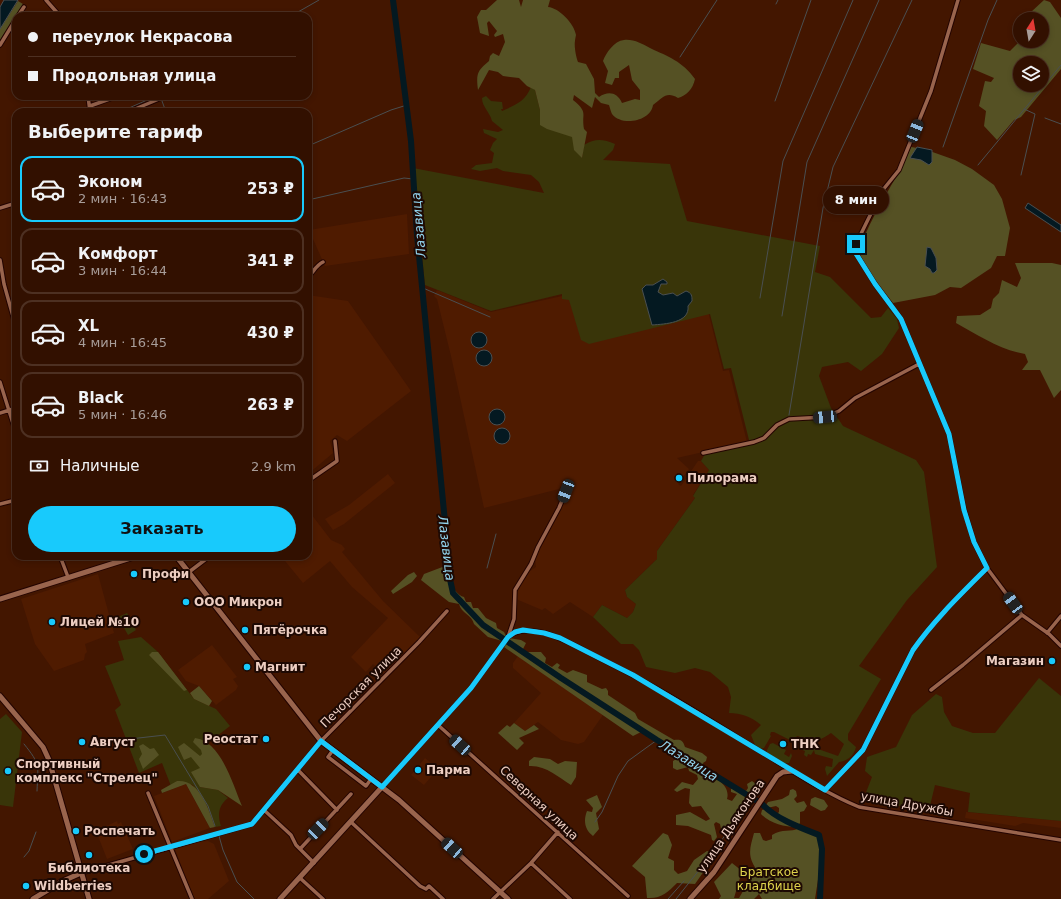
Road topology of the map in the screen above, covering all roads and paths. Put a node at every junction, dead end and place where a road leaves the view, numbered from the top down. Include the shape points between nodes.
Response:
1 (46, 0) edge
2 (958, 0) edge
3 (24, 7) dead end
4 (21, 12) edge
5 (56, 12) edge
6 (12, 26) edge
7 (0, 46) edge
8 (89, 100) edge
9 (107, 100) edge
10 (156, 100) edge
11 (90, 106) joint
12 (138, 108) edge
13 (12, 204) edge
14 (0, 208) edge
15 (0, 260) edge
16 (323, 262) dead end
17 (312, 274) edge
18 (2, 285) edge
19 (12, 315) edge
20 (919, 364) junction
21 (0, 382) edge
22 (12, 410) edge
23 (9, 411) junction
24 (0, 413) edge
25 (12, 420) edge
26 (335, 441) dead end
27 (703, 453) dead end
28 (312, 478) edge
29 (566, 491) dead end
30 (12, 501) edge
31 (0, 504) edge
32 (62, 560) edge
33 (121, 560) edge
34 (179, 560) edge
35 (205, 560) edge
36 (987, 568) junction
37 (189, 572) junction
38 (68, 577) junction
39 (0, 599) edge
40 (447, 611) dead end
41 (1022, 615) junction
42 (1061, 616) edge
43 (1047, 633) junction
44 (508, 637) junction
45 (1061, 646) edge
46 (931, 690) dead end
47 (0, 696) edge
48 (438, 725) junction
49 (321, 741) junction
50 (333, 750) junction
51 (298, 770) junction
52 (792, 771) junction
53 (371, 779) junction
54 (382, 787) junction
55 (825, 790) junction
56 (148, 793) dead end
57 (351, 794) dead end
58 (264, 810) junction
59 (337, 810) junction
60 (351, 822) junction
61 (558, 832) junction
62 (1061, 840) edge
63 (170, 846) junction
64 (300, 849) junction
65 (314, 863) junction
66 (531, 863) junction
67 (81, 873) junction
68 (300, 878) junction
69 (500, 892) junction
70 (628, 896) dead end
71 (33, 899) edge
72 (89, 899) edge
73 (192, 899) edge
74 (280, 899) edge
75 (324, 899) edge
76 (443, 899) edge
77 (493, 899) edge
78 (508, 899) edge
79 (570, 899) edge
80 (690, 899) edge

1 - 5 street
2 - 20 street via 931,91 900,170 882,191 856,244 855,252 901,319
3 - 4 street
6 - 7 street
8 - 11 street
9 - 11 street
10 - 12 street
13 - 14 street
15 - 18 street
16 - 17 street via 316,265
18 - 19 street
20 - 27 street via 825,417 789,419 759,440
20 - 36 street via 949,434 964,510 974,542
21 - 23 street
22 - 23 street
23 - 24 street
23 - 25 street
26 - 28 street via 337,461
29 - 44 street via 531,564 515,590 514,619
30 - 31 street
32 - 38 street
33 - 38 main road
34 - 37 main road
35 - 37 street
36 - 41 street
36 - 55 street via 953,602 913,650 863,750
37 - 49 main road
38 - 39 main road
40 - 49 street, Печорская улица
41 - 43 street
41 - 46 street
42 - 43 street
43 - 45 street
44 - 48 street via 471,688
44 - 52 street, улица Дружбы via 523,630 560,638 633,675
47 - 67 main road via 44,747
48 - 54 street
48 - 61 street, Северная улица
49 - 50 main road
49 - 51 street, Печорская улица
50 - 53 main road
50 - 53 street via 328,757 366,786
51 - 58 street, Печорская улица
51 - 59 street
52 - 55 street, улица Дружбы
52 - 80 main road, улица Дьяконова via 777,776 714,872
53 - 54 main road
54 - 60 main road
54 - 69 main road
55 - 62 street, улица Дружбы via 858,807
56 - 63 street
57 - 59 street
58 - 63 street, Печорская улица via 252,824
58 - 64 street via 291,836
59 - 64 street
60 - 65 main road
60 - 76 street via 420,886 426,889 429,886
61 - 66 street
61 - 70 street, Северная улица via 570,846
63 - 67 street, Печорская улица
63 - 73 street
64 - 65 street
65 - 68 main road
66 - 69 street
66 - 79 street
67 - 71 main road
67 - 72 main road
68 - 74 main road
68 - 75 street
69 - 77 street
69 - 78 main road

